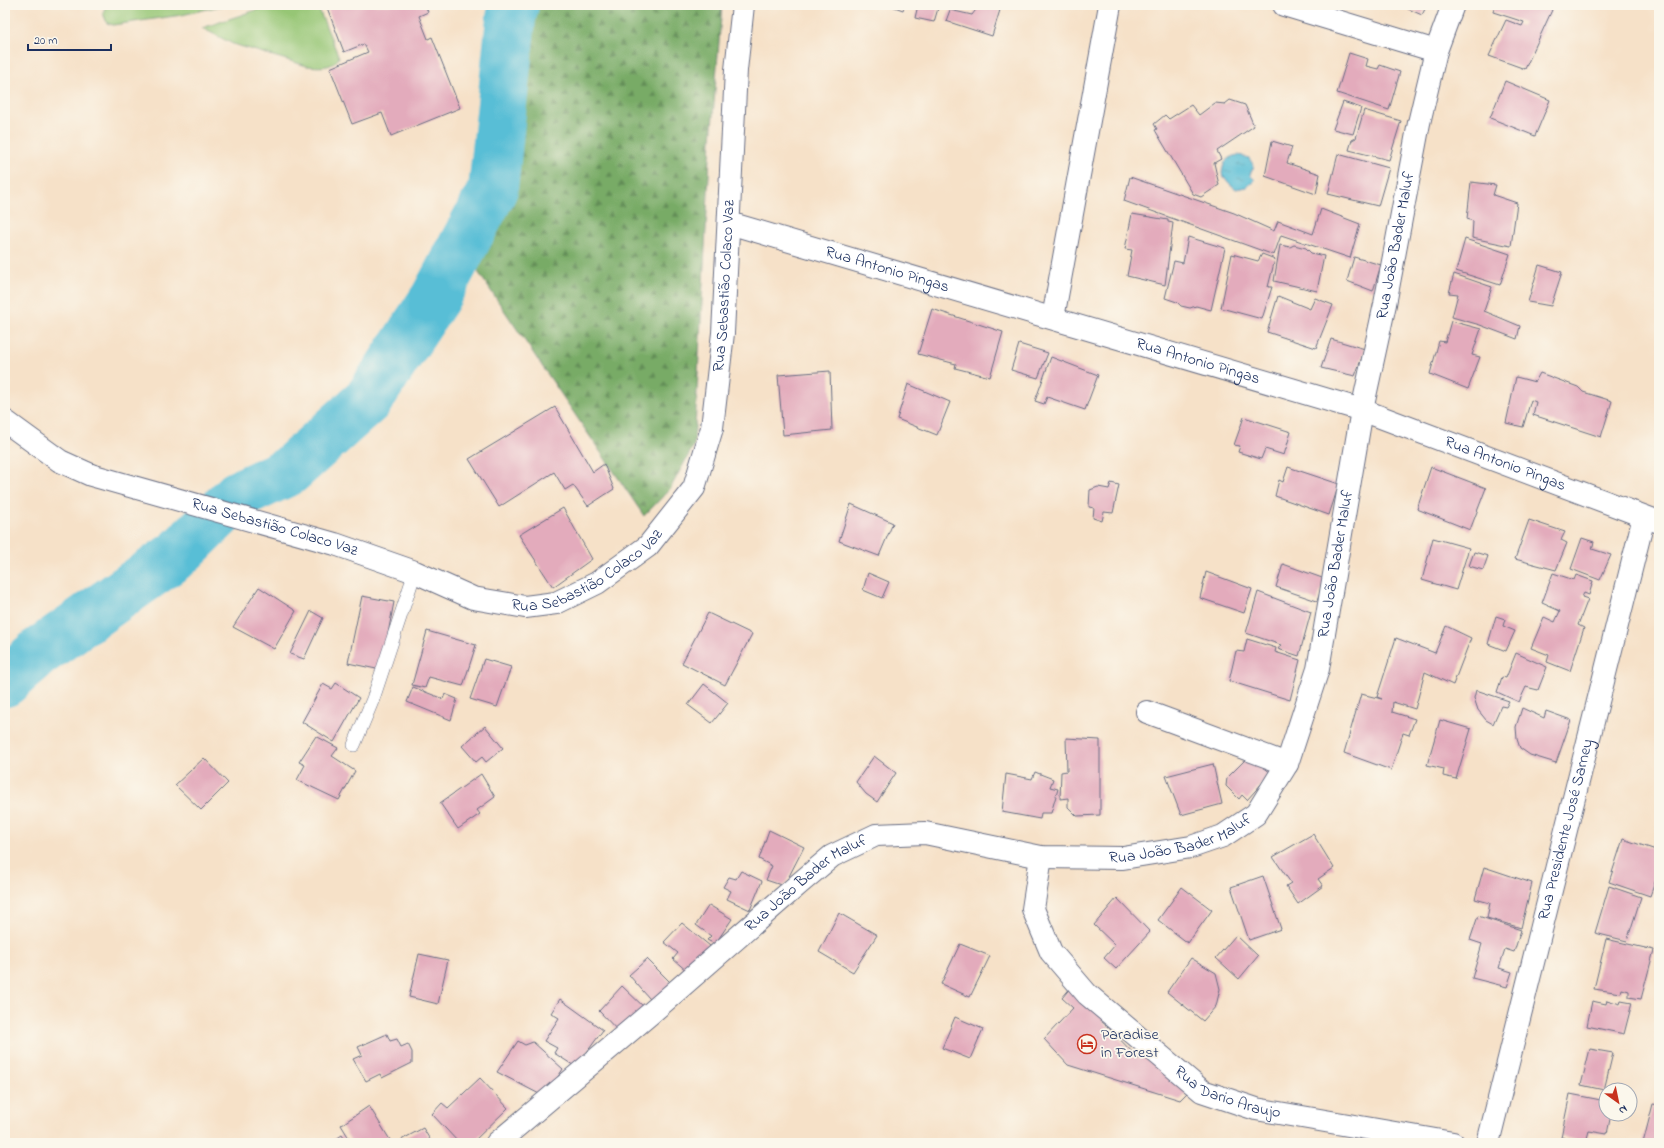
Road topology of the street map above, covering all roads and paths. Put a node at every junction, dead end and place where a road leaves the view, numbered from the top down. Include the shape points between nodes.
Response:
1 (743, 5) edge
2 (1110, 5) edge
3 (1284, 5) edge
4 (1453, 5) edge
5 (1436, 51) junction
6 (729, 223) junction
7 (1053, 318) junction
8 (1362, 410) junction
9 (5, 421) edge
10 (1651, 519) edge
11 (415, 572) junction
12 (1147, 712) dead end
13 (354, 745) dead end
14 (1287, 764) junction
15 (1041, 857) junction
16 (497, 1143) edge
17 (1453, 1143) edge
18 (1488, 1143) edge

1 - 6 street, Rua Sebastião Colaco Vaz via 736,70
2 - 7 street
3 - 5 street
4 - 5 street, Rua João Bader Maluf
5 - 8 street, Rua João Bader Maluf via 1419,123
6 - 7 street, Rua Antonio Pingas
6 - 11 street, Rua Sebastião Colaco Vaz via 723,332 712,428 694,488 648,546 597,583 556,603 525,608 474,598
7 - 8 street, Rua Antonio Pingas
8 - 10 street, Rua Antonio Pingas
8 - 14 street, Rua João Bader Maluf via 1318,670
9 - 11 street, Rua Sebastião Colaco Vaz via 60,461 91,475 334,544
10 - 18 street, Rua Presidente José Sarney
11 - 13 lane via 373,699
12 - 14 street
14 - 15 street, Rua João Bader Maluf via 1256,814 1223,836 1191,847 1123,858
15 - 16 street, Rua João Bader Maluf via 925,833 876,835 832,856
15 - 17 street, Rua Dario Araujo via 1033,909 1051,952 1087,994 1202,1091 1256,1109

